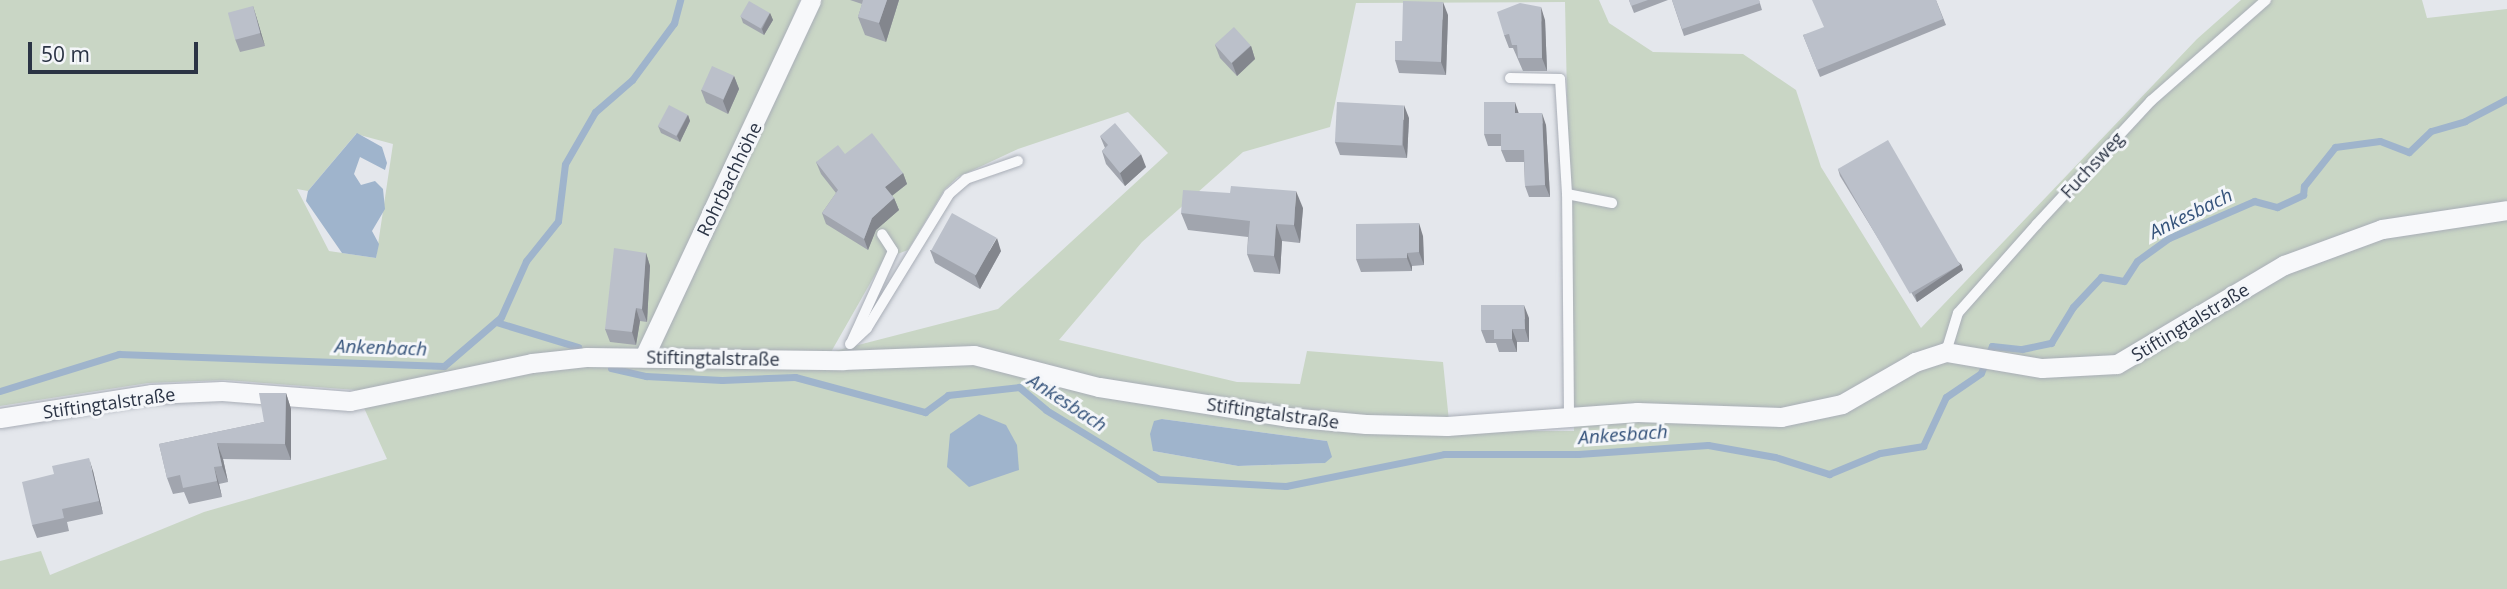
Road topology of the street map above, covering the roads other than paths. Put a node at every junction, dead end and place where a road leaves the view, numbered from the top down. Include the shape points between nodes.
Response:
1 (811, 0) edge
2 (2266, 0) edge
3 (1510, 78) dead end
4 (1018, 161) dead end
5 (1567, 194) junction
6 (1612, 203) dead end
7 (2507, 210) edge
8 (882, 234) dead end
9 (847, 352) junction
10 (1946, 352) junction
11 (644, 357) junction
12 (1569, 415) junction
13 (0, 418) edge

1 - 11 street, Rohrbachhöhe
2 - 10 lane, Fuchsweg via 2151,100 2037,224 1958,313
3 - 5 lane via 1560,79
4 - 9 lane via 966,179 949,194 867,328
5 - 6 lane
5 - 12 lane
7 - 10 street, Stiftingtalstraße via 2382,229 2284,265 2117,365 2042,368
8 - 9 lane via 892,243 893,251
9 - 11 street, Stiftingtalstraße
9 - 12 street, Stiftingtalstraße via 974,355 1100,387 1288,417 1366,424 1447,426
10 - 12 street, Stiftingtalstraße via 1915,362 1842,404 1801,414
11 - 13 street, Stiftingtalstraße via 532,363 350,401 222,391 152,394

